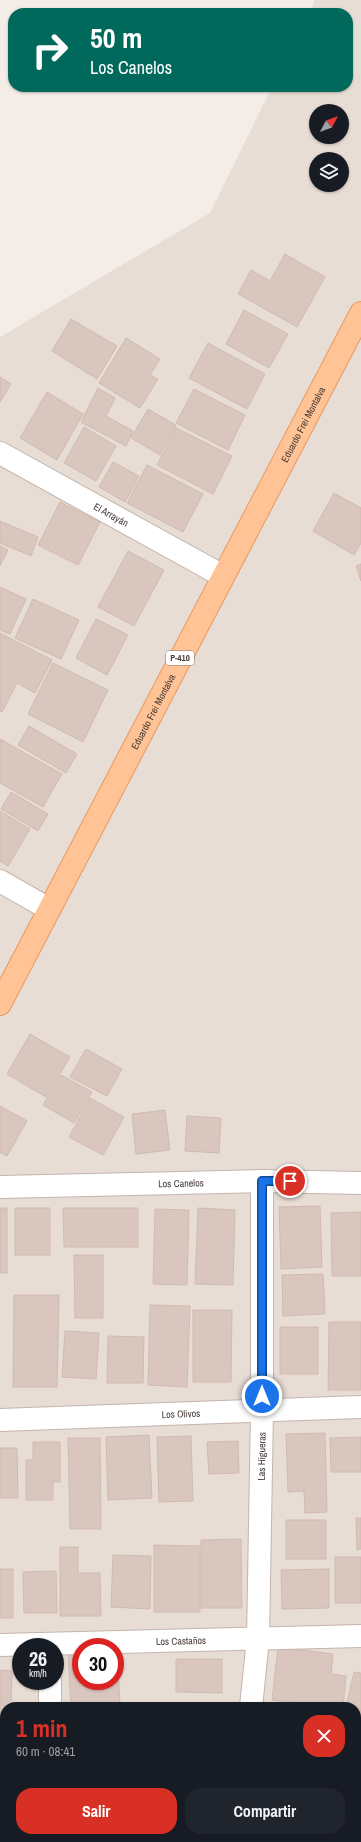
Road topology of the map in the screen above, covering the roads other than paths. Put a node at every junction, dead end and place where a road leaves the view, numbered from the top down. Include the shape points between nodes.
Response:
1 (361, 313) edge
2 (0, 453) edge
3 (223, 576) junction
4 (0, 881) edge
5 (49, 909) junction
6 (0, 1004) edge
7 (262, 1181) junction
8 (361, 1183) edge
9 (0, 1187) edge
10 (361, 1408) edge
11 (262, 1411) junction
12 (0, 1420) edge
13 (361, 1636) edge
14 (258, 1639) junction
15 (0, 1645) edge
16 (12, 1645) edge
17 (64, 1645) edge
18 (50, 1690) edge
19 (50, 1702) edge
20 (252, 1702) edge

1 - 3 main road, Eduardo Frei Montalva / P-410
2 - 3 street, El Arrayán
3 - 5 main road, Eduardo Frei Montalva / P-410
4 - 5 street
5 - 6 main road, Eduardo Frei Montalva / P-410
7 - 8 street, Los Canelos
7 - 9 street, Los Canelos
7 - 11 street, Las Higueras
10 - 11 street, Los Olivos
11 - 12 street, Los Olivos
11 - 14 street, Las Higueras
13 - 14 street, Los Castaños
14 - 17 street, Los Castaños
14 - 20 street, Las Higueras
15 - 16 street, Los Castaños
18 - 19 street

